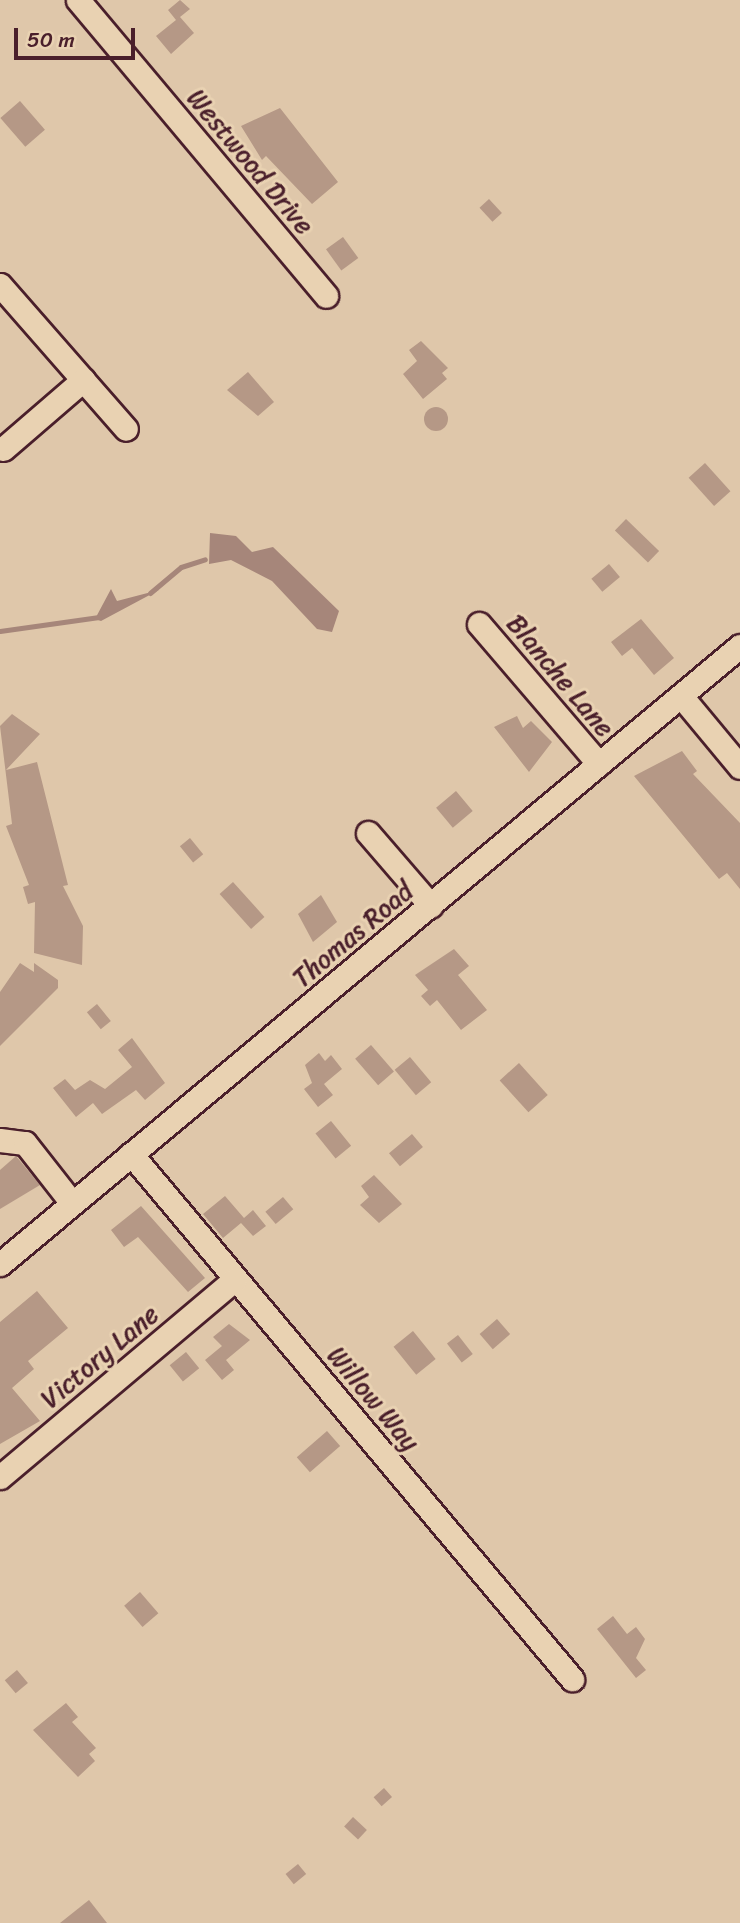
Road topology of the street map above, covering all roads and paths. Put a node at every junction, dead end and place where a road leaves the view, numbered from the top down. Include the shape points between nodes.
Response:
1 (78, 0) edge
2 (0, 285) edge
3 (326, 296) dead end
4 (83, 380) junction
5 (126, 429) dead end
6 (3, 449) dead end
7 (479, 624) dead end
8 (740, 646) edge
9 (681, 696) junction
10 (598, 764) junction
11 (740, 767) edge
12 (368, 833) dead end
13 (431, 906) junction
14 (0, 1140) edge
15 (131, 1154) junction
16 (72, 1203) junction
17 (0, 1264) edge
18 (235, 1279) junction
19 (0, 1477) edge
20 (572, 1679) dead end

1 - 3 street, Westwood Drive
2 - 4 street
4 - 5 street
4 - 6 street
7 - 10 street, Blanche Lane
8 - 9 street, Thomas Road
9 - 10 street, Thomas Road
9 - 11 street
10 - 13 street, Thomas Road
12 - 13 street
13 - 15 street, Thomas Road
14 - 16 street via 25,1143
15 - 16 street, Thomas Road
15 - 18 street, Willow Way
16 - 17 street, Thomas Road
18 - 19 street, Victory Lane
18 - 20 street, Willow Way

